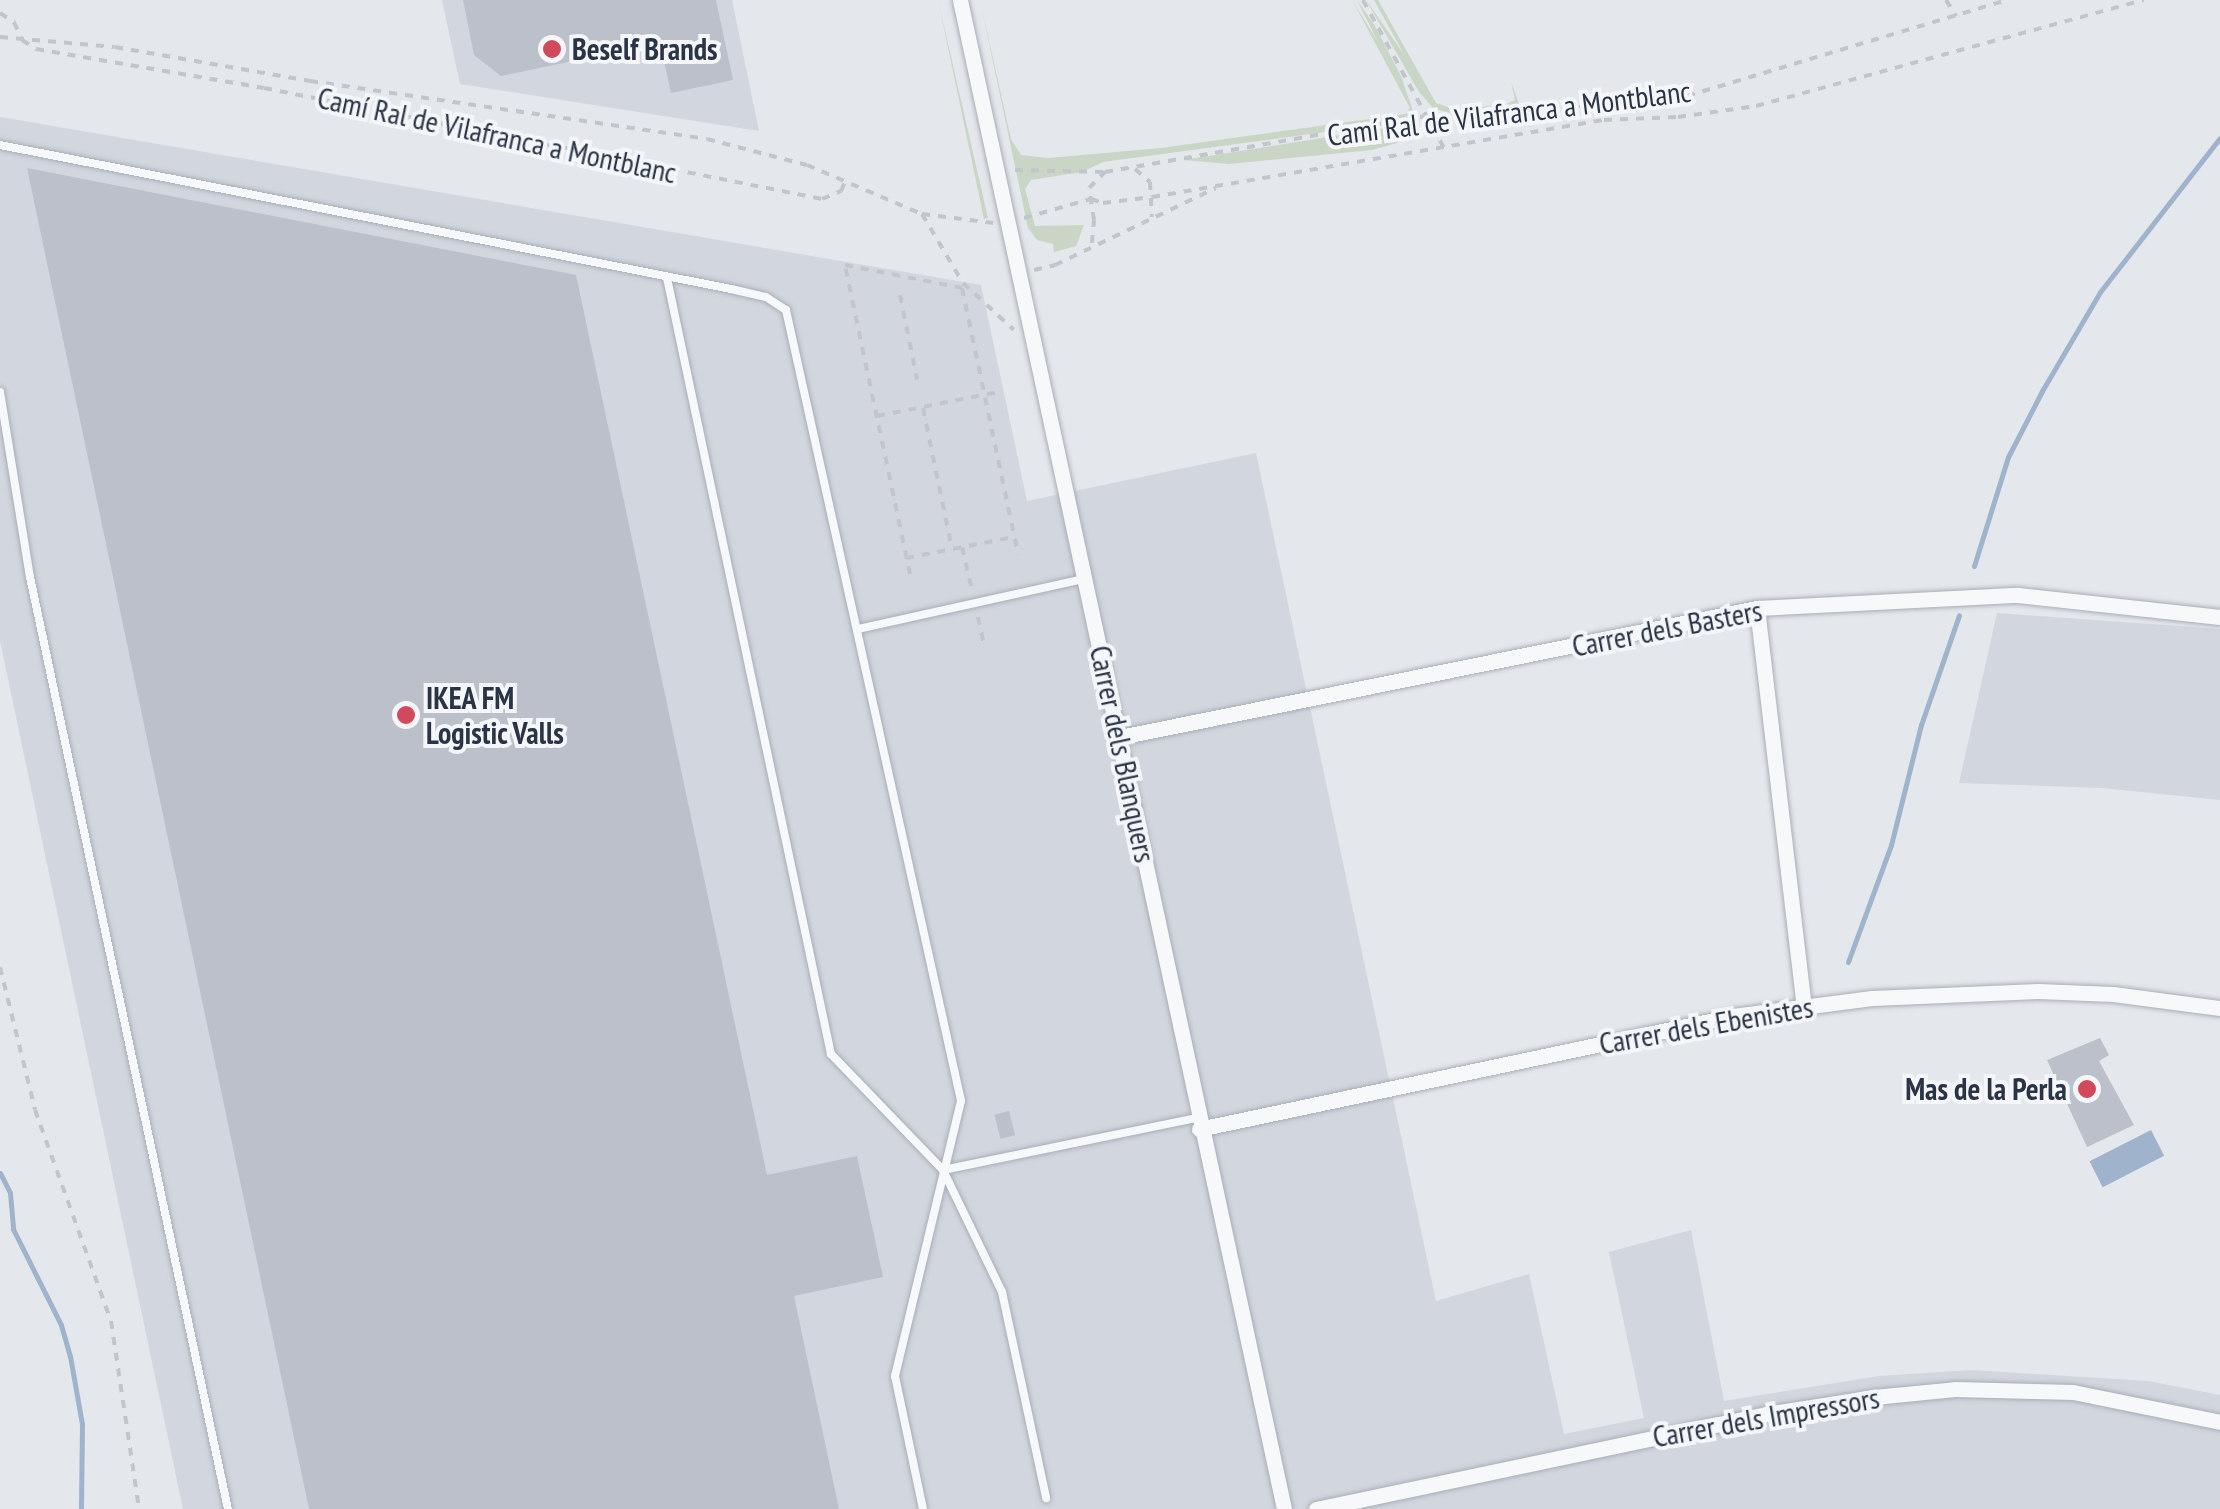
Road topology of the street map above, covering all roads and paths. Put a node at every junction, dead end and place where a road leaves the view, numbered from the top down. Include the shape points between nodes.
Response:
1 (960, 0) edge
2 (1363, 0) edge
3 (1946, 0) edge
4 (2006, 0) edge
5 (2144, 0) edge
6 (0, 13) edge
7 (1956, 16) junction
8 (0, 38) edge
9 (22, 40) junction
10 (1427, 116) junction
11 (0, 145) edge
12 (1444, 148) junction
13 (1135, 169) junction
14 (1015, 170) dead end
15 (1105, 172) junction
16 (846, 180) junction
17 (1221, 186) junction
18 (1152, 197) junction
19 (1091, 199) junction
20 (922, 214) junction
21 (1152, 217) junction
22 (1026, 218) dead end
23 (995, 223) dead end
24 (1092, 243) junction
25 (1017, 274) junction
26 (667, 278) junction
27 (900, 295) dead end
28 (1032, 340) junction
29 (917, 379) dead end
30 (1003, 391) dead end
31 (0, 392) edge
32 (984, 395) junction
33 (923, 408) junction
34 (876, 416) junction
35 (1014, 537) junction
36 (962, 547) junction
37 (952, 549) junction
38 (1018, 554) dead end
39 (906, 558) junction
40 (910, 574) dead end
41 (1085, 579) junction
42 (972, 590) dead end
43 (1757, 608) junction
44 (2220, 617) edge
45 (978, 618) dead end
46 (858, 629) junction
47 (984, 644) dead end
48 (1120, 736) junction
49 (0, 967) edge
50 (1804, 1006) junction
51 (2220, 1008) edge
52 (1198, 1124) junction
53 (943, 1170) junction
54 (2220, 1422) edge
55 (1046, 1498) dead end
56 (139, 1509) edge
57 (228, 1509) edge
58 (923, 1509) edge
59 (1284, 1509) edge
60 (1316, 1509) edge

1 - 25 street, Carrer dels Blanquers
2 - 10 path
3 - 7 path
4 - 7 path, Camí Ral de Vilafranca a Montblanc
5 - 12 path via 1756,106 1588,122
6 - 9 path via 14,22
7 - 10 path, Camí Ral de Vilafranca a Montblanc via 1688,96 1468,120
8 - 9 path
9 - 16 path via 115,47 707,138
9 - 16 path, Camí Ral de Vilafranca a Montblanc via 36,49 752,187 822,198 834,197
10 - 12 path
10 - 13 path, Camí Ral de Vilafranca a Montblanc
11 - 26 lane
12 - 17 path
13 - 15 path, Camí Ral de Vilafranca a Montblanc
13 - 18 path via 1150,182
14 - 15 path, Camí Ral de Vilafranca a Montblanc
15 - 19 path via 1094,179
16 - 20 path
17 - 18 path
17 - 21 path
18 - 19 path
18 - 21 path
19 - 22 path
19 - 24 path
20 - 23 path via 982,228
20 - 28 path via 964,283 1007,326
21 - 24 path
24 - 25 path via 1055,265
25 - 28 street, Carrer dels Blanquers
26 - 46 lane via 766,297 786,310
26 - 53 lane via 831,1054
27 - 29 path
28 - 41 street, Carrer dels Blanquers
30 - 32 path
31 - 57 lane via 30,577
32 - 33 path
32 - 34 path via 962,288 845,265
32 - 35 path
33 - 34 path
33 - 37 path
34 - 39 path
35 - 36 path
35 - 38 path
36 - 37 path
36 - 42 path
37 - 39 path
39 - 40 path
41 - 46 lane
41 - 48 street, Carrer dels Blanquers
43 - 44 street, Carrer dels Basters via 2018,594
43 - 48 street, Carrer dels Basters
43 - 50 street
45 - 47 path
46 - 53 lane via 961,1102
48 - 52 street, Carrer dels Blanquers
49 - 56 path via 35,1110 111,1321
50 - 51 street, Carrer dels Ebenistes via 2038,991
50 - 52 street, Carrer dels Ebenistes
52 - 53 lane
52 - 59 street, Carrer dels Blanquers
53 - 55 lane via 1002,1292
53 - 58 lane via 895,1376
54 - 60 street, Carrer dels Impressors via 2074,1392 1874,1396

